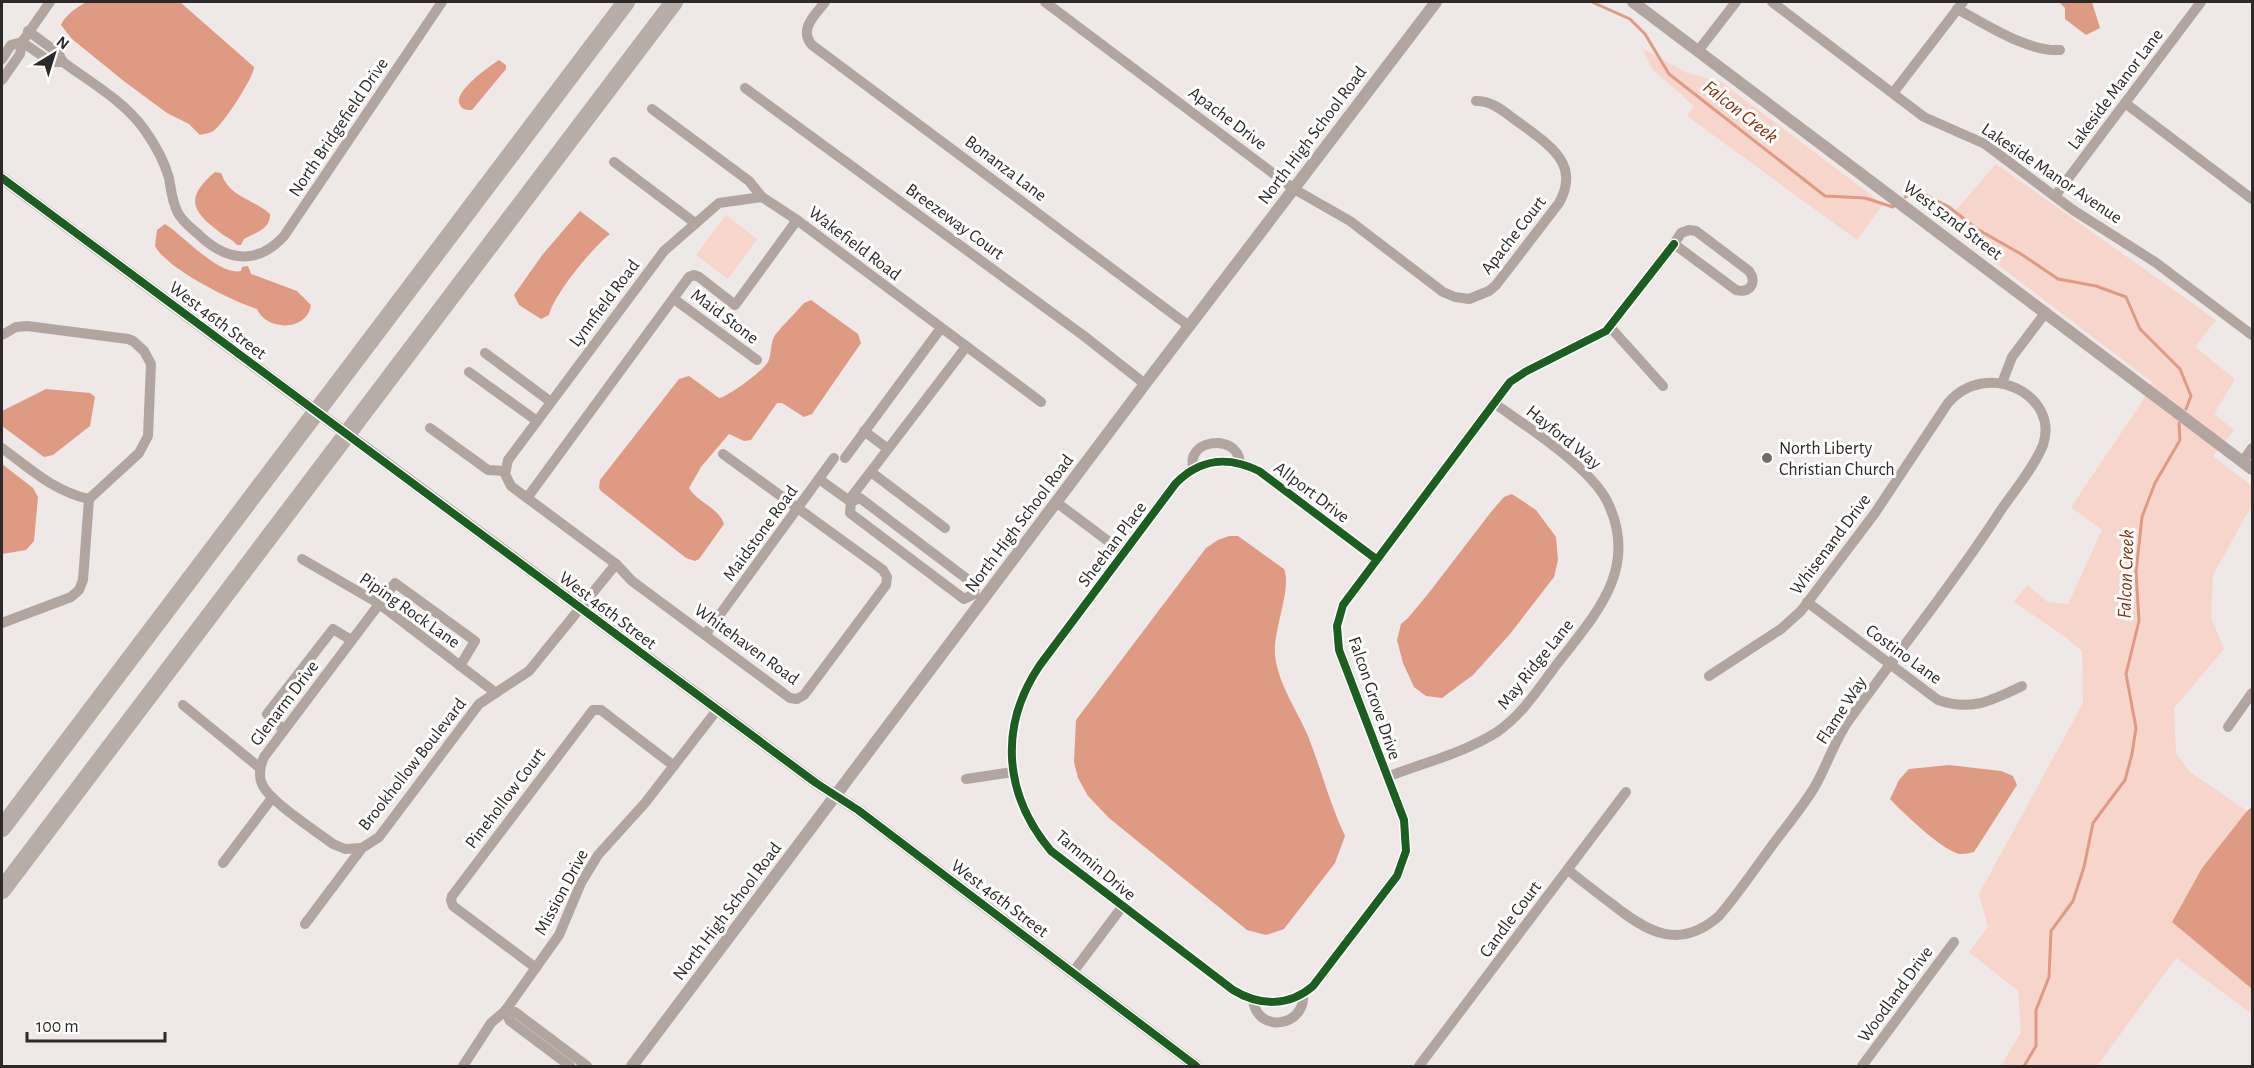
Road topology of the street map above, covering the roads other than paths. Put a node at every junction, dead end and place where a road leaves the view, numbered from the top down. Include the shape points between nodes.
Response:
1 (50, 2) edge
2 (442, 2) edge
3 (626, 2) edge
4 (674, 2) edge
5 (825, 2) edge
6 (1045, 2) edge
7 (1436, 2) edge
8 (1633, 2) edge
9 (1736, 2) edge
10 (1772, 2) edge
11 (2201, 2) edge
12 (1960, 5) edge
13 (28, 31) junction
14 (22, 42) junction
15 (2060, 50) dead end
16 (1698, 51) junction
17 (2, 59) edge
18 (63, 62) junction
19 (2, 80) edge
20 (745, 88) dead end
21 (1893, 93) junction
22 (1476, 101) dead end
23 (2125, 103) junction
24 (652, 109) dead end
25 (614, 162) dead end
26 (2, 178) edge
27 (1294, 189) junction
28 (2055, 196) junction
29 (762, 197) junction
30 (2253, 199) edge
31 (797, 220) junction
32 (695, 223) junction
33 (1674, 243) junction
34 (1488, 292) joint
35 (674, 299) junction
36 (2046, 312) junction
37 (1189, 326) junction
38 (1610, 327) junction
39 (941, 328) junction
40 (2, 335) edge
41 (2253, 335) edge
42 (966, 347) junction
43 (484, 353) dead end
44 (757, 360) dead end
45 (470, 372) dead end
46 (2002, 383) junction
47 (1145, 384) junction
48 (1663, 386) dead end
49 (551, 402) junction
50 (1041, 402) dead end
51 (1494, 403) junction
52 (537, 421) junction
53 (430, 428) dead end
54 (864, 431) junction
55 (1225, 444) joint
56 (2, 448) edge
57 (2253, 448) edge
58 (888, 449) junction
59 (723, 454) dead end
60 (1225, 462) joint
61 (1240, 462) junction
62 (2248, 465) edge
63 (1194, 469) junction
64 (505, 471) junction
65 (871, 471) junction
66 (819, 479) junction
67 (527, 498) junction
68 (89, 499) junction
69 (850, 501) junction
70 (1056, 502) junction
71 (798, 508) junction
72 (945, 528) dead end
73 (1618, 536) joint
74 (919, 542) junction
75 (1124, 553) junction
76 (908, 556) junction
77 (302, 559) dead end
78 (1376, 560) junction
79 (616, 564) junction
80 (979, 597) junction
81 (1807, 602) junction
82 (378, 603) junction
83 (580, 608) junction
84 (2, 622) edge
85 (705, 635) junction
86 (351, 640) junction
87 (1891, 665) junction
88 (460, 666) junction
89 (1039, 667) joint
90 (1709, 676) dead end
91 (2022, 686) dead end
92 (496, 693) junction
93 (2252, 694) edge
94 (183, 705) dead end
95 (717, 710) junction
96 (2228, 727) dead end
97 (284, 730) junction
98 (674, 766) junction
99 (260, 768) junction
100 (1013, 772) junction
101 (1387, 777) junction
102 (966, 778) dead end
103 (1626, 792) dead end
104 (836, 795) junction
105 (272, 798) junction
106 (2, 828) edge
107 (362, 848) junction
108 (223, 863) dead end
109 (1568, 870) junction
110 (2, 890) edge
111 (1122, 907) junction
112 (305, 924) dead end
113 (1954, 942) dead end
114 (536, 968) junction
115 (1073, 972) junction
116 (1303, 994) junction
117 (1253, 1000) junction
118 (505, 1011) junction
119 (463, 1066) edge
120 (570, 1066) edge
121 (587, 1066) edge
122 (632, 1066) edge
123 (1196, 1066) edge
124 (1419, 1066) edge
125 (1862, 1066) edge

1 - 13 street
2 - 18 street, North Bridgefield Drive via 284,236 265,251 247,256 219,252 182,219 174,206 164,164 143,128 123,107
3 - 106 highway
4 - 110 highway
5 - 37 street, Bonanza Lane via 808,24 808,40 814,46
6 - 27 street, Apache Drive
7 - 27 street, North High School Road
8 - 16 street, West 52nd Street
9 - 16 street
10 - 21 street, Lakeside Manor Avenue
11 - 23 street, Lakeside Manor Lane
12 - 15 street via 2027,44
12 - 21 street
13 - 14 street
13 - 18 street via 58,53
14 - 17 street via 11,45
14 - 18 street via 51,62
14 - 19 street via 20,54
16 - 36 street, West 52nd Street
20 - 47 street, Breezeway Court
21 - 28 street, Lakeside Manor Avenue via 1924,117 1984,144
22 - 34 street, Apache Court via 1492,102 1552,147 1566,177 1557,206
23 - 28 street, Lakeside Manor Lane
23 - 30 street
24 - 29 street, Wakefield Road via 749,181
25 - 32 street
26 - 83 street, West 46th Street, bridge
27 - 34 street, Apache Drive via 1350,221 1447,294 1469,298
27 - 37 street, North High School Road
28 - 41 street, Lakeside Manor Avenue via 2156,262
29 - 31 street, Wakefield Road
29 - 32 street, Lynnfield Road via 720,202
31 - 35 street via 735,305 694,275
31 - 39 street, Wakefield Road
32 - 49 street, Lynnfield Road via 663,251
33 - 33 street via 1683,232 1696,231 1749,271 1752,286 1743,292 1736,290
33 - 38 street, Falcon Grove Drive
35 - 44 street, Maid Stone
35 - 67 street
36 - 46 street via 2012,357
36 - 62 street, West 52nd Street
37 - 47 street, North High School Road
38 - 48 street
38 - 51 street, Falcon Grove Drive via 1520,375
39 - 42 street, Wakefield Road
39 - 54 street
40 - 68 street via 27,326 128,339 147,355 151,367 148,436 139,453
42 - 50 street, Wakefield Road
42 - 58 street
43 - 49 street
45 - 52 street
46 - 81 street, Whisenand Drive via 1975,384 1952,398 1875,513
46 - 87 street, Flame Way via 2018,389 2038,408 2046,424 2043,445 1965,566
47 - 70 street, North High School Road
49 - 52 street, Lynnfield Road
51 - 73 street, Hayford Way via 1588,474 1606,500
51 - 78 street, Falcon Grove Drive
52 - 64 street, Lynnfield Road via 508,460
53 - 64 street via 488,470
54 - 58 street
54 - 66 street
55 - 61 street, Allport Drive via 1235,449
55 - 63 street, Sheehan Place via 1214,442 1199,448 1193,457
56 - 68 street via 49,483
57 - 62 street
58 - 65 street
59 - 71 street
60 - 61 street, Allport Drive
60 - 63 street, Sheehan Place
61 - 78 street, Allport Drive via 1259,471
63 - 75 street, Sheehan Place via 1176,483
64 - 67 street, Whitehaven Road via 511,486
65 - 69 street
65 - 72 street
66 - 69 street, Maidstone Road
66 - 71 street, Maidstone Road
67 - 79 street, Whitehaven Road
68 - 84 street via 80,588 71,597
69 - 74 street, Maidstone Road via 860,498
69 - 76 street, Maidstone Road via 850,513
70 - 75 street
70 - 80 street, North High School Road
71 - 85 street, Maidstone Road
71 - 85 street, Whitehaven Road via 883,570 886,585 804,695 797,699 790,698
73 - 101 street, May Ridge Lane via 1617,566 1606,599 1522,710 1484,740
74 - 76 street
74 - 80 street, Maidstone Road via 975,585
75 - 89 street, Sheehan Place
76 - 80 street, Maidstone Road via 964,599
77 - 82 street, Piping Rock Lane
78 - 101 street, Falcon Grove Drive via 1343,605 1337,638
79 - 83 street
79 - 85 street, Whitehaven Road
80 - 104 street, North High School Road
81 - 87 street, Costino Lane
81 - 90 street, Whisenand Drive via 1781,629
82 - 86 street, Glenarm Drive
82 - 88 street, Piping Rock Lane
82 - 88 street, Glenarm Drive via 395,583 475,641
83 - 92 street, Brookhollow Boulevard via 529,671
83 - 95 street, West 46th Street
86 - 97 street, Glenarm Drive
86 - 97 street via 333,629 267,714
87 - 91 street, Costino Lane via 1931,696 1959,706 1988,702
87 - 109 street, Flame Way via 1843,729 1806,800 1709,925 1680,935 1653,932
88 - 92 street, Piping Rock Lane
89 - 100 street, Tammin Drive via 1016,717
92 - 107 street, Brookhollow Boulevard via 479,704 379,837
93 - 96 street
94 - 99 street
95 - 98 street, Mission Drive
95 - 104 street, West 46th Street
97 - 99 street, Glenarm Drive
98 - 114 street, Mission Drive via 598,855 581,883 560,935
98 - 114 street, Pinehollow Court via 601,710 593,710 452,896 453,906
99 - 105 street, Glenarm Drive via 263,786
100 - 102 street
100 - 111 street, Tammin Drive via 1023,807 1043,842
101 - 116 street, Falcon Grove Drive via 1406,829 1401,868 1319,980
103 - 109 street, Candle Court
104 - 115 street, West 46th Street
104 - 122 street, North High School Road
105 - 107 street, Glenarm Drive via 333,844 345,849
105 - 108 street
107 - 112 street, Brookhollow Boulevard
109 - 124 street, Candle Court
111 - 115 street
111 - 117 street, Tammin Drive via 1233,990
113 - 125 street, Woodland Drive
114 - 118 street, Mission Drive
115 - 123 street, West 46th Street
116 - 117 street, Falcon Grove Drive via 1283,1002
116 - 117 street, Falcon Grove Drive via 1298,1013 1282,1023 1263,1019
118 - 119 street, Mission Drive via 491,1023
118 - 120 street via 510,1022
118 - 121 street via 515,1012

